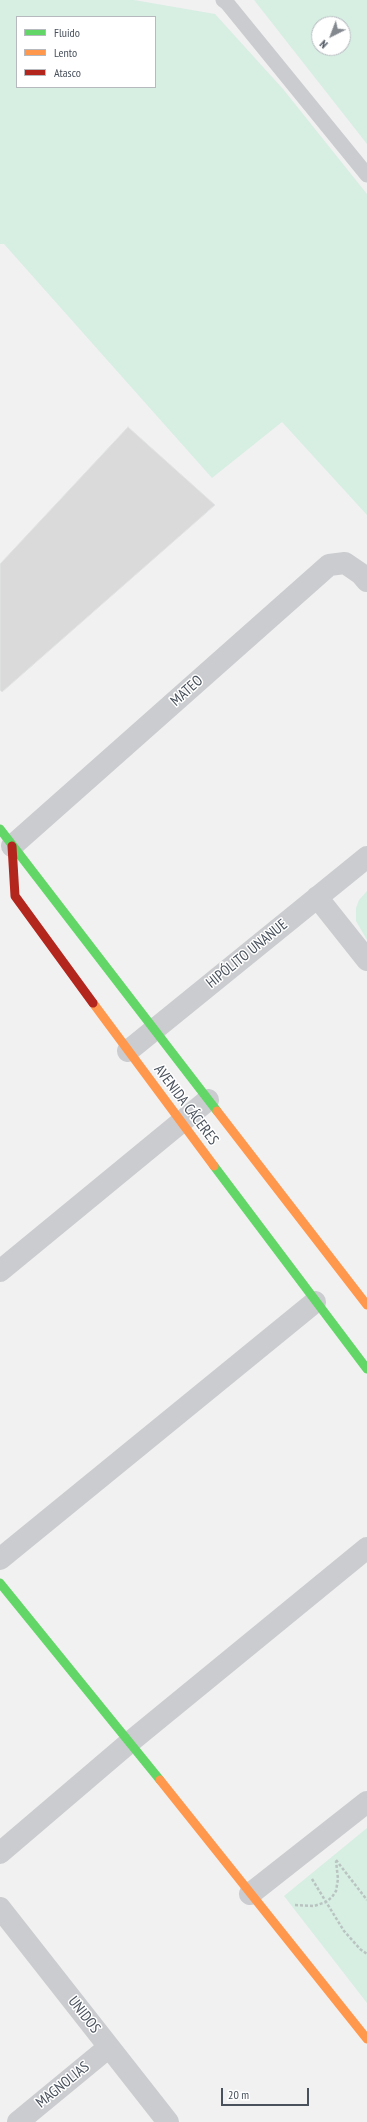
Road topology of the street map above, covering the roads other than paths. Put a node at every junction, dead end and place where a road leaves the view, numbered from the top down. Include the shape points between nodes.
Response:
1 (222, 0) edge
2 (367, 175) edge
3 (367, 581) edge
4 (6, 838) edge
5 (367, 857) edge
6 (317, 897) junction
7 (367, 960) edge
8 (154, 1030) junction
9 (128, 1051) junction
10 (208, 1100) junction
11 (182, 1121) junction
12 (3, 1264) edge
13 (315, 1302) junction
14 (367, 1305) edge
15 (367, 1369) edge
16 (367, 1548) edge
17 (0, 1559) edge
18 (0, 1583) edge
19 (130, 1742) junction
20 (367, 1802) edge
21 (0, 1853) edge
22 (250, 1894) junction
23 (0, 1908) edge
24 (367, 2039) edge
25 (109, 2047) junction
26 (18, 2122) edge
27 (168, 2122) edge

1 - 2 lane
3 - 4 street, MATEO via 345,563 329,566
4 - 8 street, AVENIDA CÁCERES
4 - 9 street, AVENIDA CÁCERES via 15,896
5 - 6 street, HIPÓLITO UNANUE
6 - 7 street
6 - 8 street, HIPÓLITO UNANUE
8 - 9 street, HIPÓLITO UNANUE
8 - 10 street, AVENIDA CÁCERES
9 - 11 street, AVENIDA CÁCERES
10 - 11 street
10 - 14 street, AVENIDA CÁCERES
11 - 12 street
11 - 13 street, AVENIDA CÁCERES
13 - 15 street, AVENIDA CÁCERES
13 - 17 street
16 - 19 street
18 - 19 street
19 - 21 street
19 - 22 street
20 - 22 street
22 - 24 street
23 - 25 street, UNIDOS
25 - 26 street, MAGNOLIAS
25 - 27 street, UNIDOS

